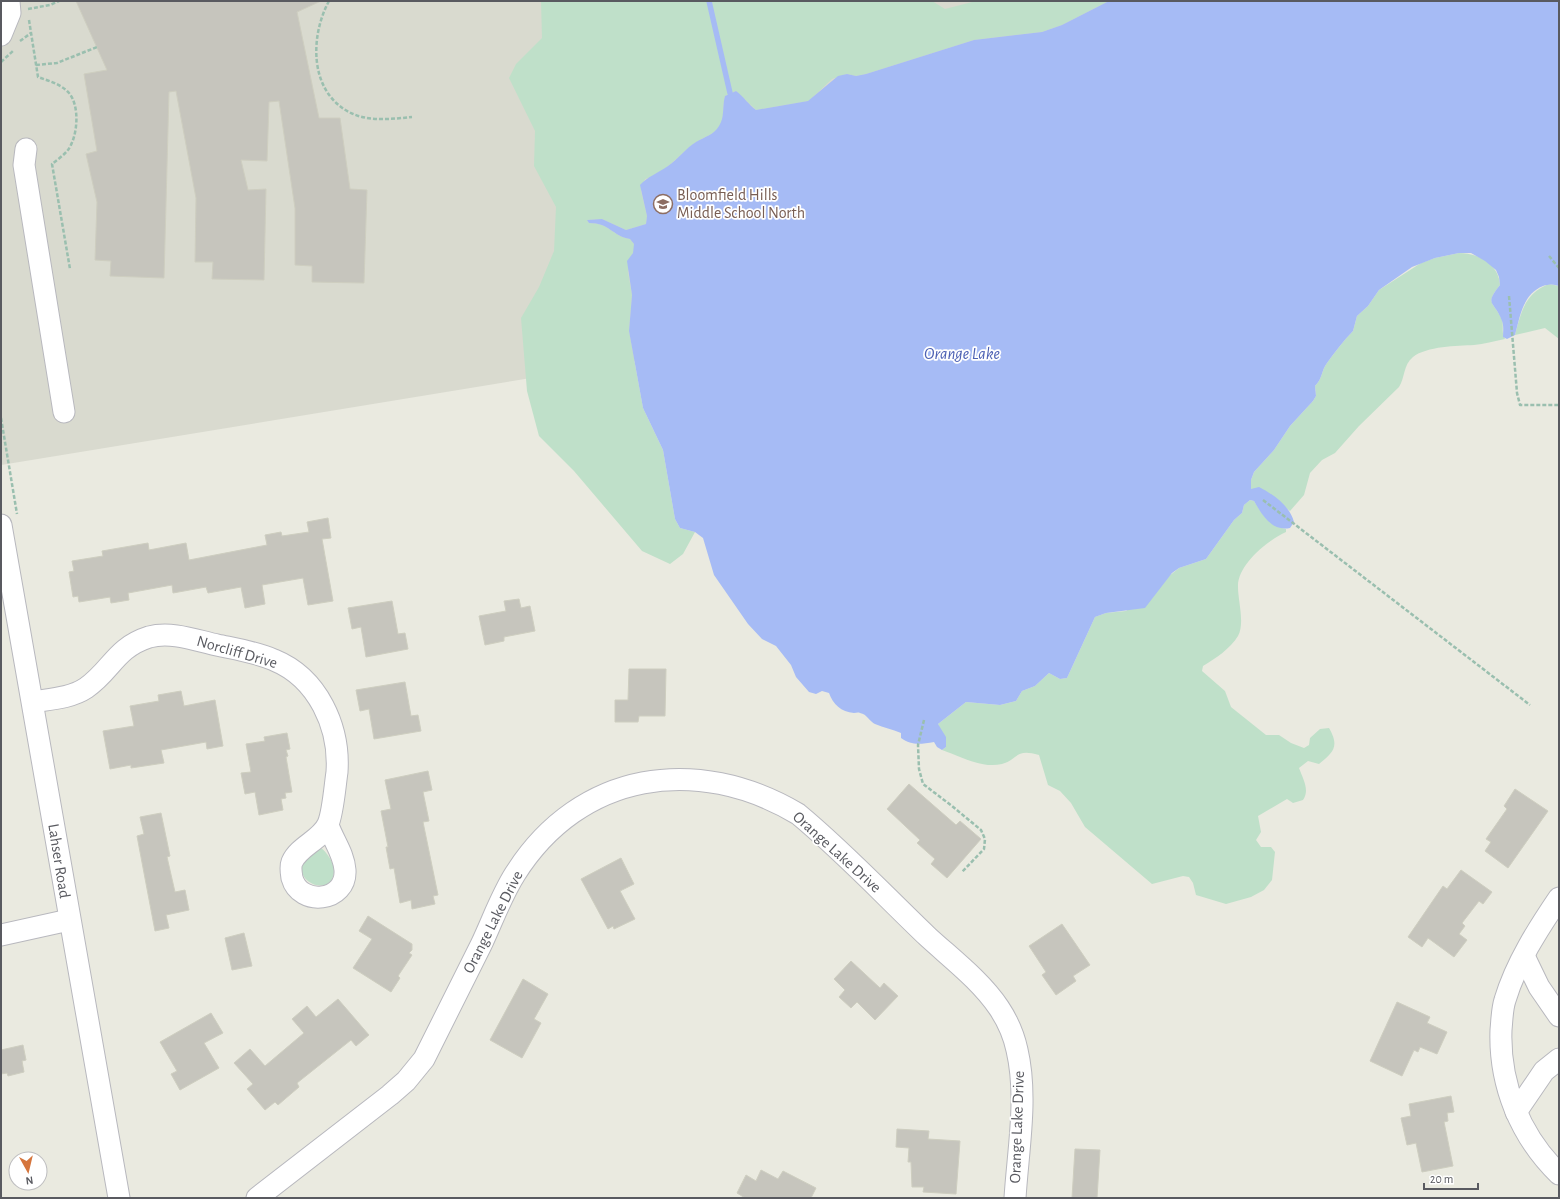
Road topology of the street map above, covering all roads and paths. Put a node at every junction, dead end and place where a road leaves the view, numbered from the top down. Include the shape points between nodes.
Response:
1 (26, 1) edge
2 (59, 1) edge
3 (329, 1) edge
4 (18, 5) edge
5 (1, 35) edge
6 (97, 47) dead end
7 (36, 65) junction
8 (412, 117) dead end
9 (26, 149) dead end
10 (1549, 256) dead end
11 (1559, 268) edge
12 (70, 269) dead end
13 (1509, 296) dead end
14 (1559, 405) edge
15 (64, 412) dead end
16 (1, 418) edge
17 (3, 428) dead end
18 (1263, 500) dead end
19 (1, 524) edge
20 (33, 702) junction
21 (1530, 705) dead end
22 (924, 720) dead end
23 (328, 824) dead end
24 (962, 872) dead end
25 (1559, 898) edge
26 (69, 920) junction
27 (1, 935) edge
28 (1524, 956) junction
29 (1559, 1016) edge
30 (1559, 1058) edge
31 (1516, 1112) junction
32 (1559, 1174) edge
33 (119, 1198) edge
34 (257, 1198) edge
35 (1015, 1198) edge

1 - 4 path
2 - 4 path via 50,5
3 - 8 path via 316,40 320,75 326,91 337,104 366,118
4 - 5 street via 10,13
4 - 7 path
6 - 7 path via 57,63
7 - 12 path via 38,78 54,82 69,93 76,111 77,127 68,149 52,164
9 - 15 street via 24,165
10 - 11 path
13 - 14 path via 1520,405
16 - 17 path
18 - 21 path
19 - 20 street, Lahser Road
20 - 23 street, Norcliff Drive via 75,694 92,682 120,652 134,643 151,637 181,636 275,660 295,672 311,687 322,702 333,728 336,743 336,785
20 - 26 street, Lahser Road
22 - 24 path via 918,745 919,769 923,784 981,830 986,839 984,849
25 - 28 street
26 - 27 street
26 - 33 street, Lahser Road
28 - 29 street via 1539,987
28 - 31 street via 1509,985 1502,1018 1503,1072
30 - 31 street via 1544,1071
31 - 32 street via 1531,1141 1546,1162
34 - 35 street, Orange Lake Drive via 390,1095 424,1059 514,875 550,830 584,805 622,789 665,779 715,781 752,791 798,814 948,955 999,1008 1017,1049 1020,1074 1020,1133

